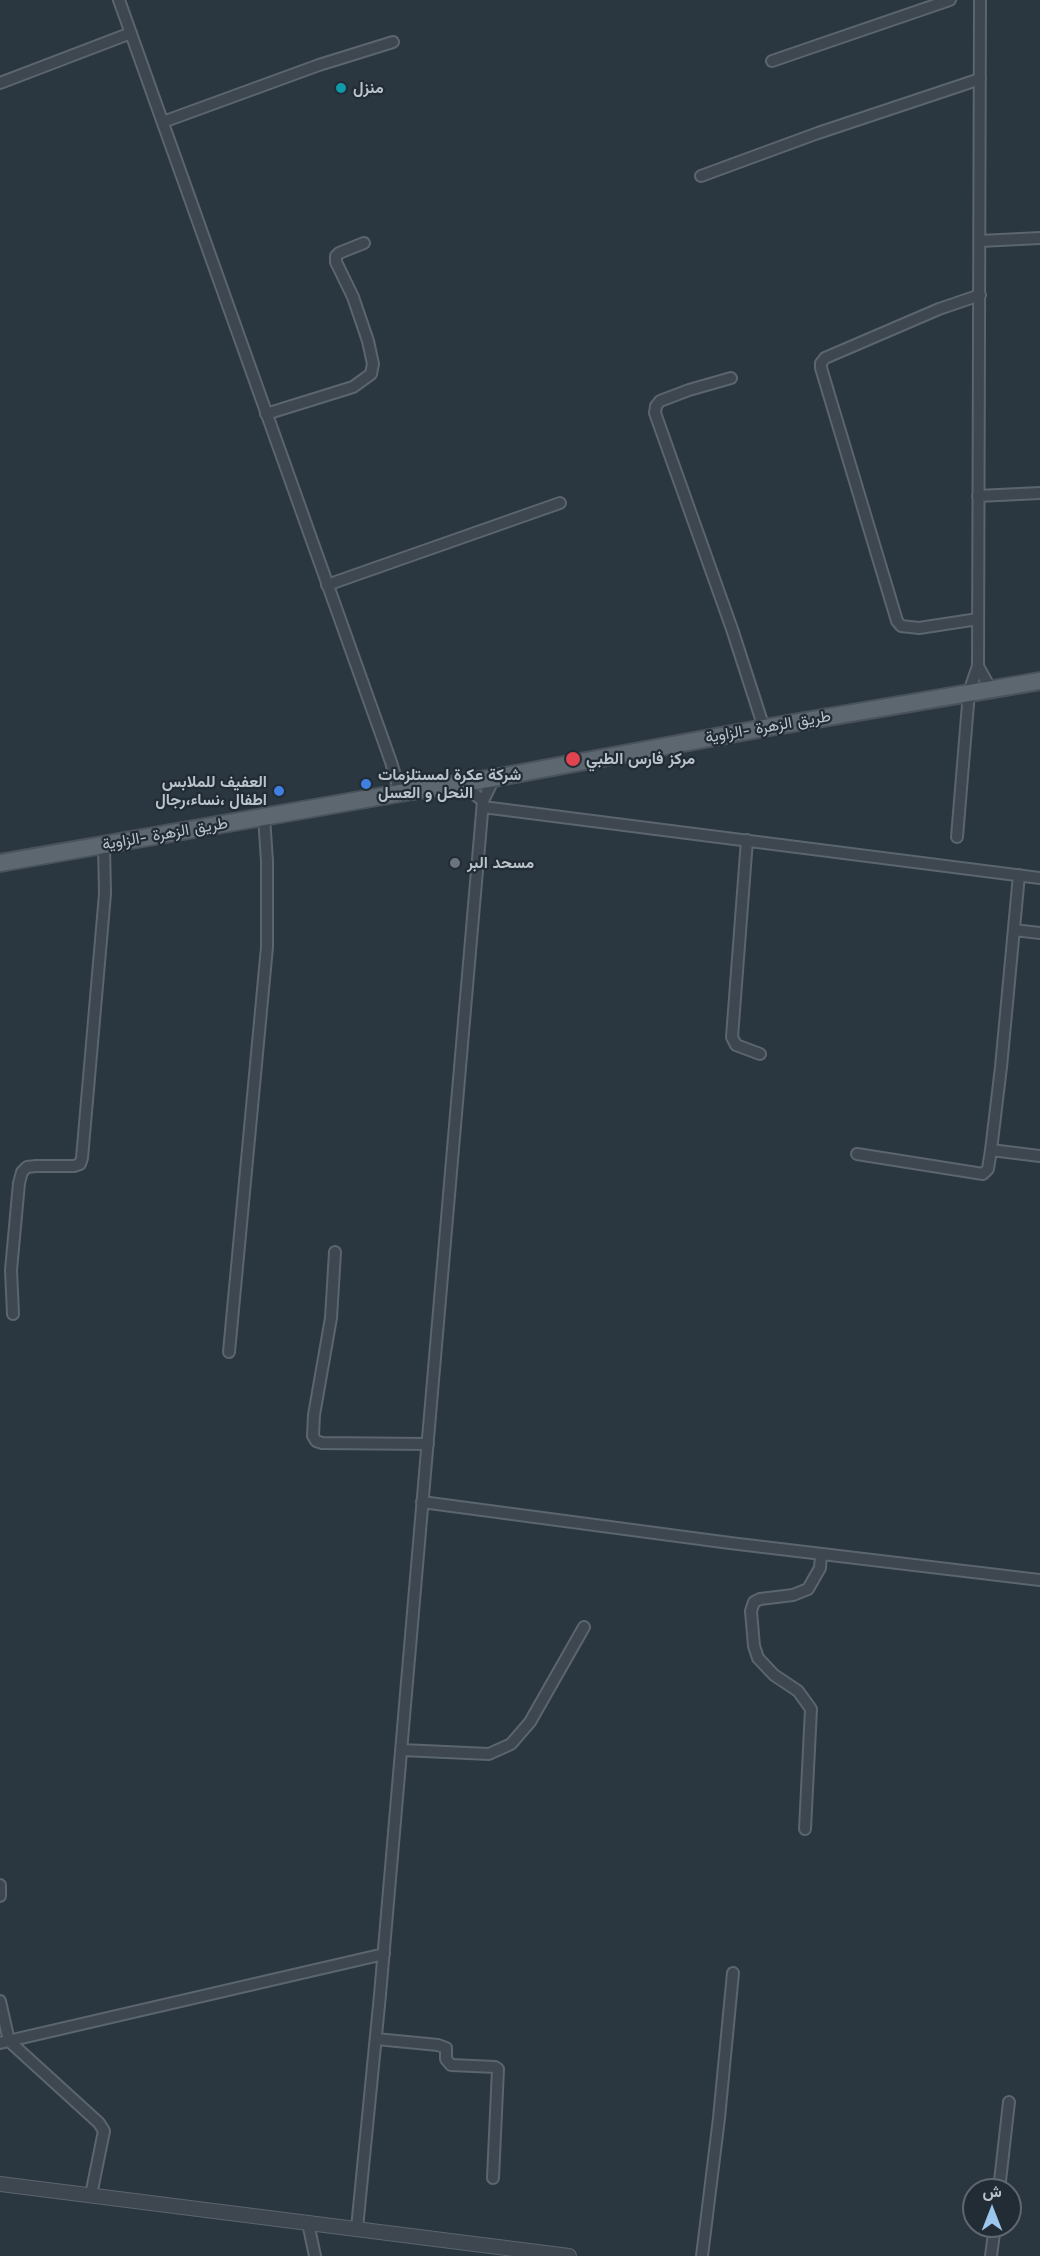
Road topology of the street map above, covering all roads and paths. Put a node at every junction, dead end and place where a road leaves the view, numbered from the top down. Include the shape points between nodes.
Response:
1 (119, 0) edge
2 (950, 0) edge
3 (980, 0) edge
4 (131, 33) junction
5 (393, 42) dead end
6 (772, 61) dead end
7 (980, 79) junction
8 (0, 83) edge
9 (163, 122) junction
10 (701, 176) dead end
11 (1040, 238) edge
12 (980, 241) junction
13 (364, 243) dead end
14 (980, 295) junction
15 (731, 378) dead end
16 (266, 414) junction
17 (1040, 493) edge
18 (978, 496) junction
19 (560, 503) dead end
20 (327, 585) junction
21 (978, 619) junction
22 (978, 666) junction
23 (1040, 681) edge
24 (990, 688) junction
25 (969, 692) junction
26 (764, 728) junction
27 (494, 778) junction
28 (461, 783) junction
29 (400, 793) junction
30 (483, 804) junction
31 (264, 817) junction
32 (957, 837) dead end
33 (747, 840) junction
34 (104, 845) junction
35 (0, 863) edge
36 (1019, 875) junction
37 (1040, 878) edge
38 (1014, 930) junction
39 (1040, 933) edge
40 (760, 1054) dead end
41 (991, 1150) junction
42 (857, 1154) dead end
43 (1040, 1156) edge
44 (335, 1252) dead end
45 (14, 1314) dead end
46 (229, 1352) dead end
47 (428, 1444) junction
48 (422, 1502) junction
49 (821, 1554) junction
50 (1040, 1580) edge
51 (584, 1627) dead end
52 (402, 1750) junction
53 (805, 1829) dead end
54 (0, 1886) edge
55 (0, 1896) edge
56 (384, 1954) junction
57 (733, 1973) dead end
58 (0, 2001) edge
59 (376, 2039) junction
60 (5, 2042) edge
61 (1009, 2102) dead end
62 (493, 2178) dead end
63 (1000, 2178) edge
64 (0, 2184) edge
65 (91, 2195) junction
66 (308, 2223) junction
67 (357, 2228) junction
68 (993, 2238) edge
69 (492, 2245) junction
70 (534, 2254) edge
71 (315, 2256) edge
72 (505, 2256) edge
73 (569, 2256) edge
74 (702, 2256) edge
75 (991, 2256) edge

1 - 4 street
2 - 6 street
3 - 7 street
4 - 8 street
4 - 9 street
5 - 9 street
7 - 10 street
7 - 12 street
9 - 16 street
11 - 12 street
12 - 14 street
13 - 16 street via 339,253 336,262 368,341 371,374 353,387
14 - 18 street
14 - 21 street via 939,309 821,363 897,621 901,626 920,628
15 - 26 street via 660,401 655,413
16 - 20 street
17 - 18 street
18 - 21 street
19 - 20 street
20 - 29 street
21 - 22 street
22 - 24 street
22 - 25 street
23 - 24 main road, طريق الزهرة -الزاوية
24 - 25 main road, طريق الزهرة -الزاوية
25 - 26 main road, طريق الزهرة -الزاوية
25 - 32 street
26 - 27 main road, طريق الزهرة -الزاوية
27 - 28 main road, طريق الزهرة -الزاوية
27 - 30 street
28 - 29 main road, طريق الزهرة -الزاوية
28 - 30 street
29 - 31 main road, طريق الزهرة -الزاوية
30 - 33 street
30 - 47 street
31 - 34 main road, طريق الزهرة -الزاوية
31 - 46 street via 267,947
33 - 36 street
33 - 40 street via 732,1037 736,1045
34 - 35 main road, طريق الزهرة -الزاوية
34 - 45 street via 105,894 82,1158 74,1166 27,1167 22,1173 11,1270
36 - 37 street
36 - 38 street
38 - 39 street
38 - 41 street
41 - 42 street via 988,1169 983,1174
41 - 43 street
44 - 47 street via 331,1318 313,1436 322,1443
47 - 48 street
48 - 49 street
48 - 52 street
49 - 50 street
49 - 53 street via 820,1568 808,1589 760,1599 751,1611 758,1658 798,1691 811,1709
51 - 52 street via 530,1722 511,1744 489,1754
52 - 56 street
54 - 55 street
56 - 59 street
56 - 60 street
57 - 74 street
58 - 60 street
59 - 62 street via 438,2045 446,2048 446,2059 451,2065 498,2069
59 - 67 street
60 - 65 street via 99,2122 104,2131
61 - 63 street
64 - 65 street
65 - 66 street
66 - 67 street
66 - 71 street
67 - 69 street
68 - 75 street
69 - 70 street
69 - 72 street
70 - 73 street

